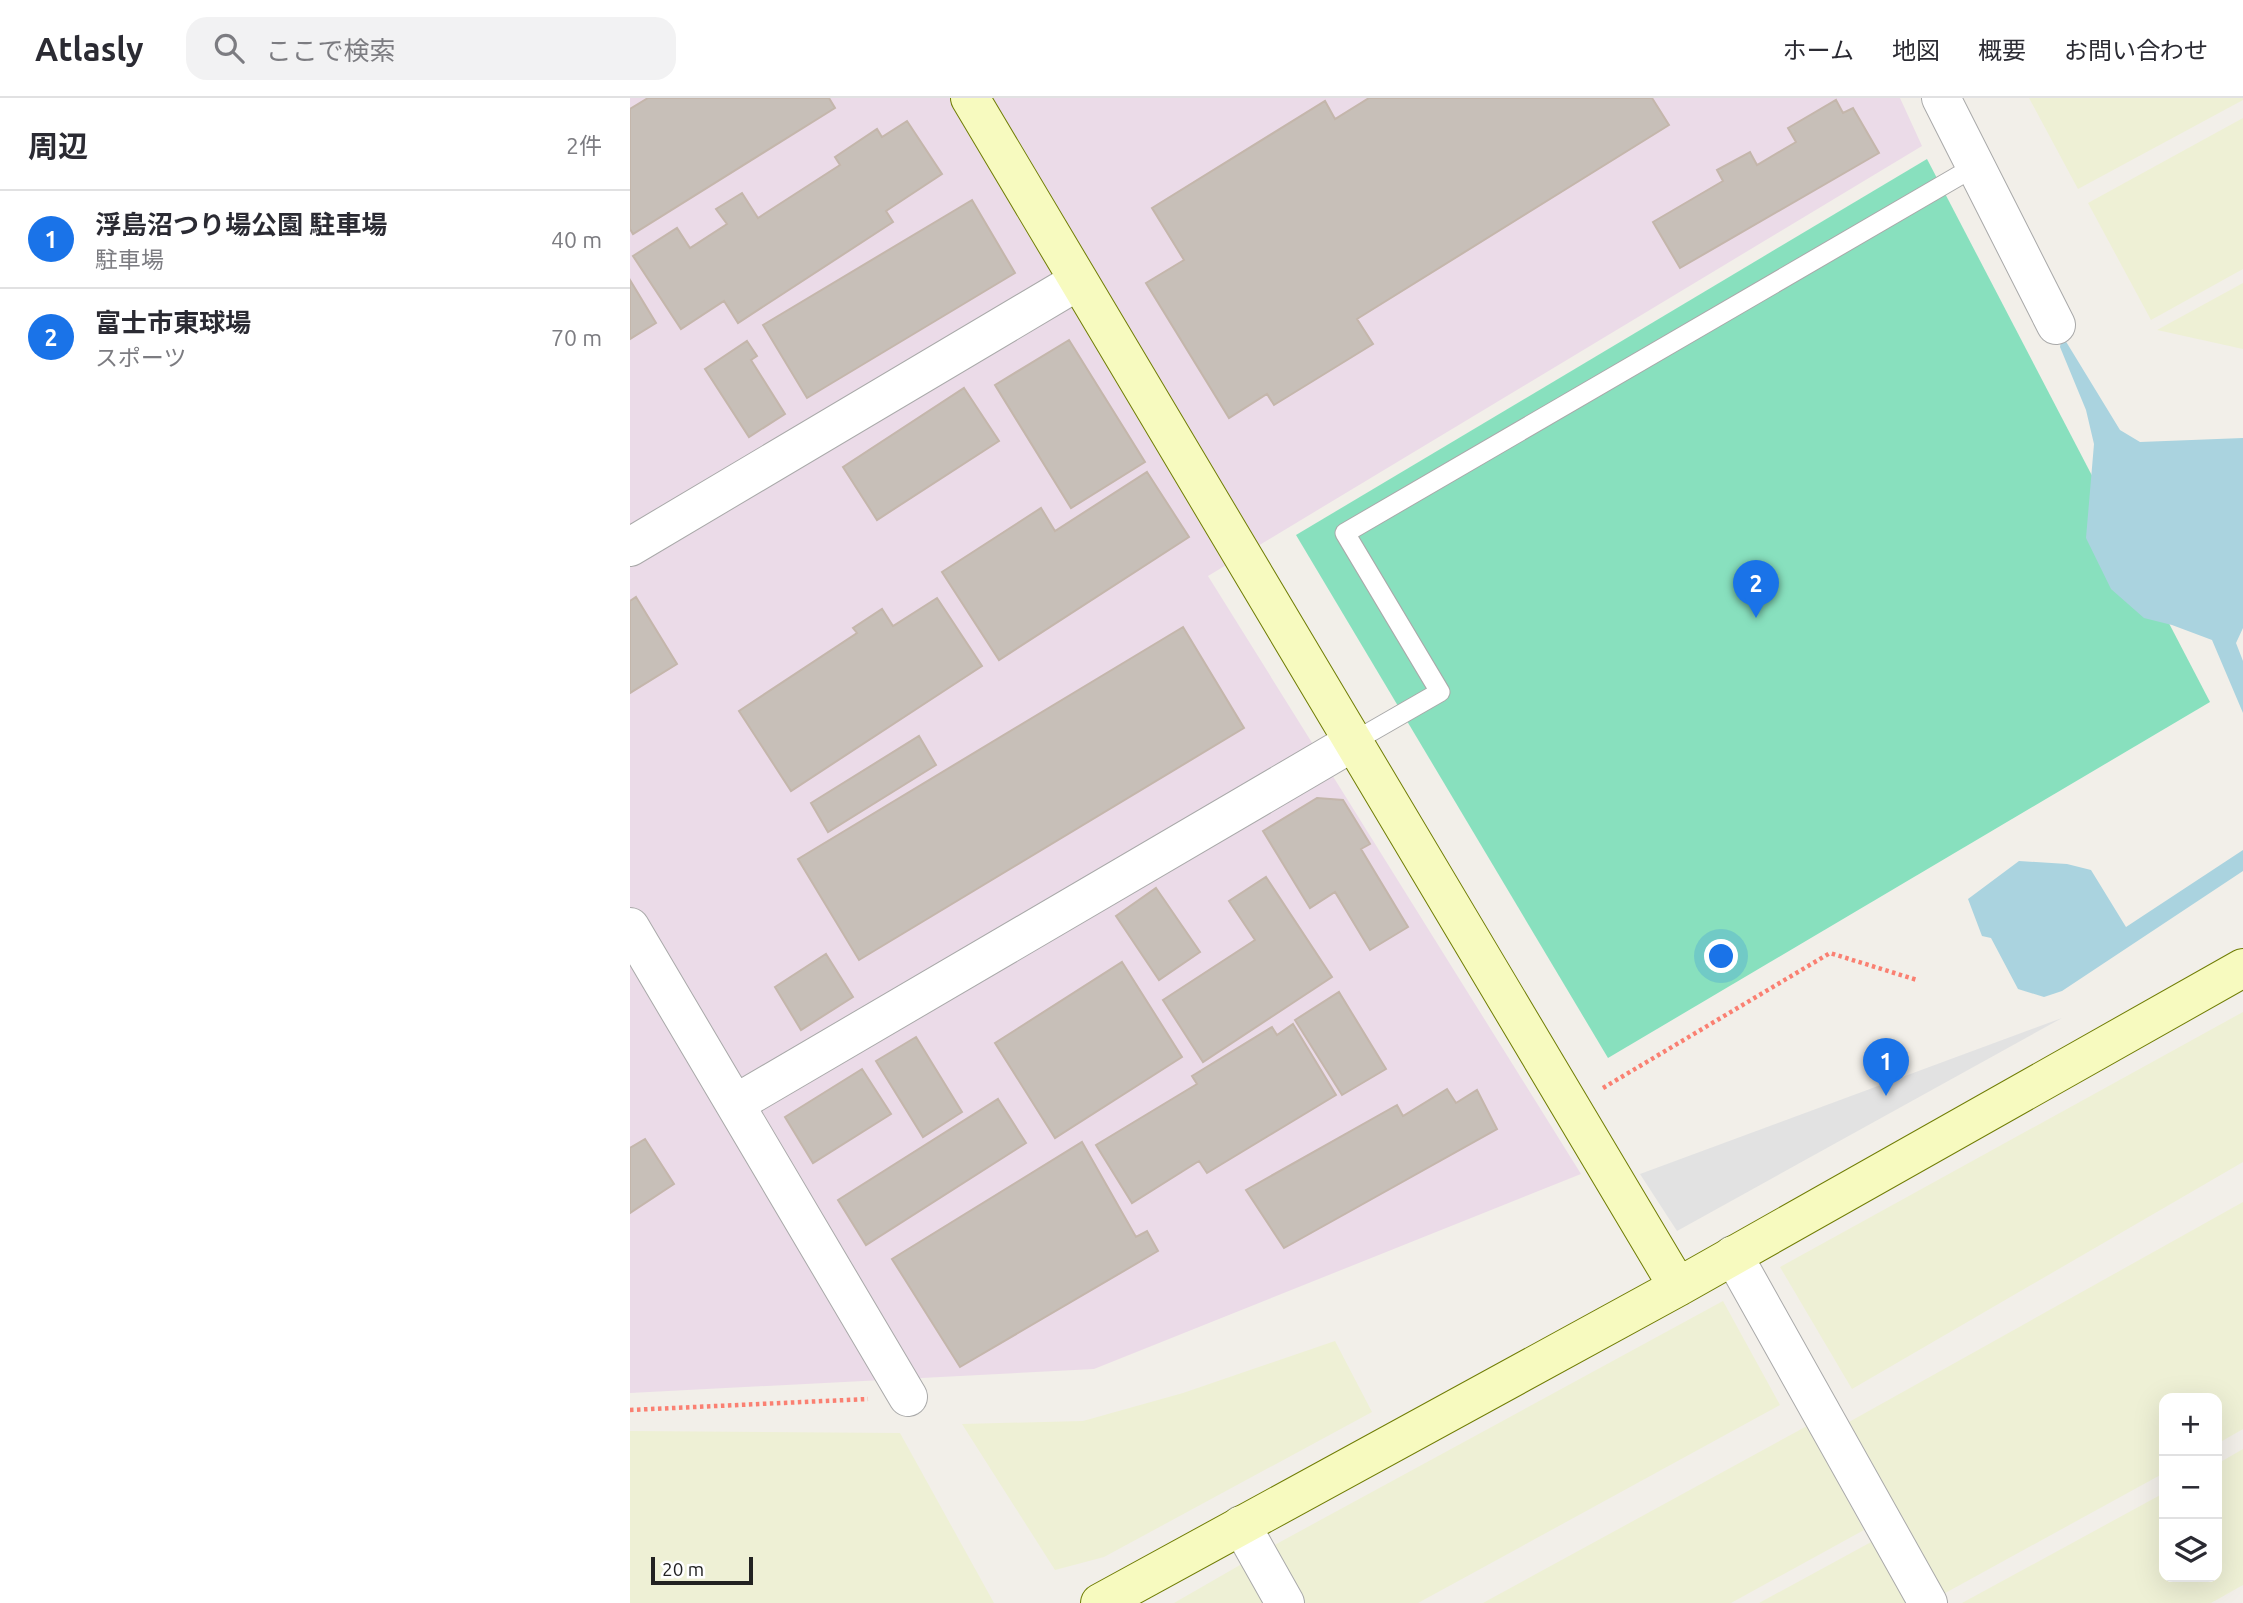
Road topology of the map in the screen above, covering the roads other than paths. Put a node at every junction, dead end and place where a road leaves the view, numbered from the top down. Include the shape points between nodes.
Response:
1 (970, 98) edge
2 (1941, 98) edge
3 (1975, 167) junction
4 (1078, 281) junction
5 (2056, 325) dead end
6 (630, 547) edge
7 (1353, 741) junction
8 (630, 927) edge
9 (2243, 968) edge
10 (735, 1104) junction
11 (1733, 1255) junction
12 (1678, 1287) junction
13 (908, 1397) road end
14 (1241, 1525) junction
15 (1100, 1603) edge
16 (1285, 1603) edge
17 (1928, 1603) edge

1 - 4 street
2 - 3 street
3 - 5 street
3 - 7 lane via 1345,533 1440,692
4 - 6 street
4 - 7 street
7 - 10 street
7 - 12 street
8 - 10 street
9 - 11 street
10 - 13 street
11 - 12 street
11 - 17 street
12 - 14 street
14 - 15 street
14 - 16 street

